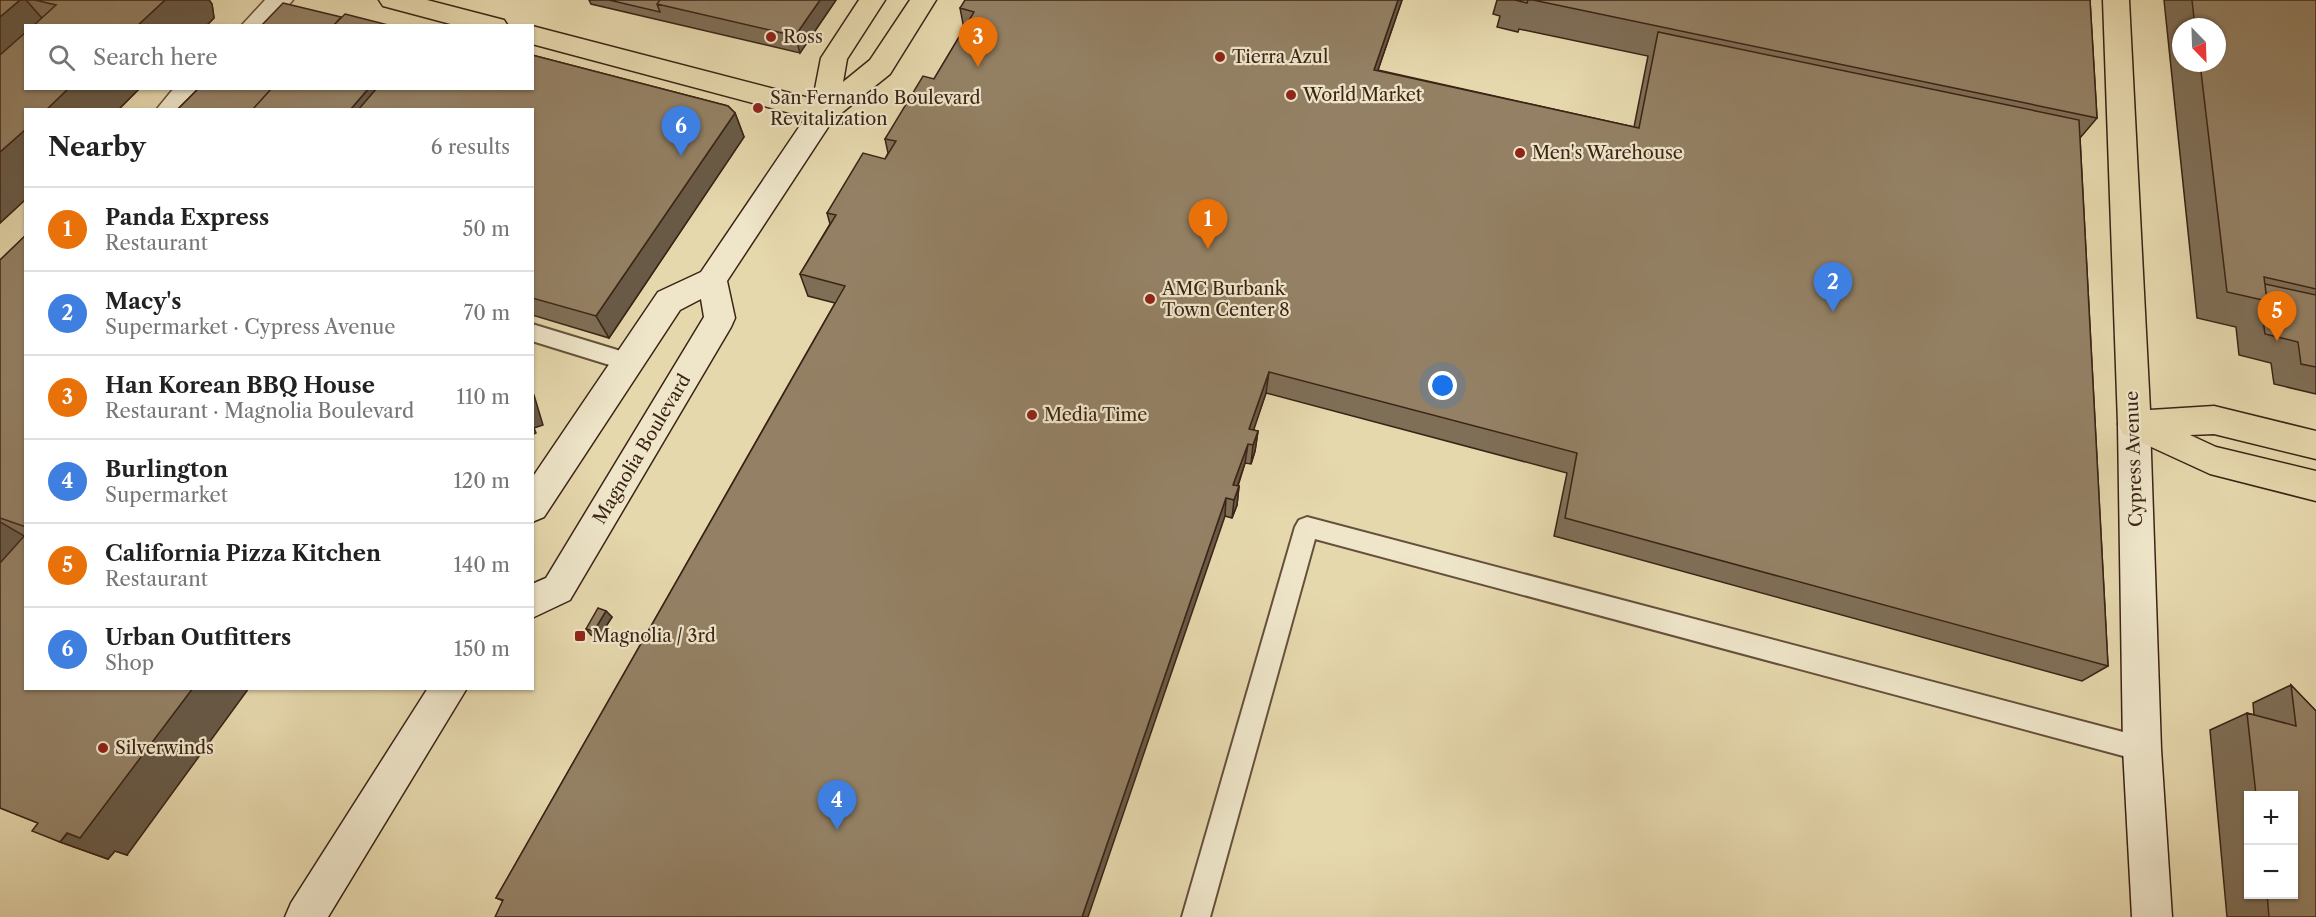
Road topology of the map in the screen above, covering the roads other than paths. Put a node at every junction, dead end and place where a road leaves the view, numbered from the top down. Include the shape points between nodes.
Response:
1 (280, 0) edge
2 (392, 0) edge
3 (872, 0) edge
4 (923, 0) edge
5 (2116, 0) edge
6 (257, 24) edge
7 (487, 24) edge
8 (534, 36) edge
9 (189, 90) edge
10 (172, 108) edge
11 (824, 112) junction
12 (712, 280) junction
13 (534, 333) edge
14 (629, 362) junction
15 (2134, 424) junction
16 (2316, 445) edge
17 (2316, 486) edge
18 (534, 504) edge
19 (534, 601) edge
20 (448, 690) edge
21 (2142, 749) junction
22 (305, 917) edge
23 (1196, 917) edge
24 (2152, 917) edge

1 - 6 main road
2 - 7 main road
3 - 11 main road via 834,58
4 - 11 main road via 880,67
5 - 15 main road, Cypress Avenue
8 - 11 main road
9 - 10 main road
11 - 12 main road
12 - 14 main road via 669,301
12 - 19 main road, Magnolia Boulevard via 720,318 558,589
13 - 14 lane
14 - 18 main road
15 - 16 main road via 2214,420
15 - 17 main road via 2210,460
15 - 21 main road, Cypress Avenue
20 - 22 main road
21 - 23 lane via 1307,527
21 - 24 main road, Cypress Avenue

